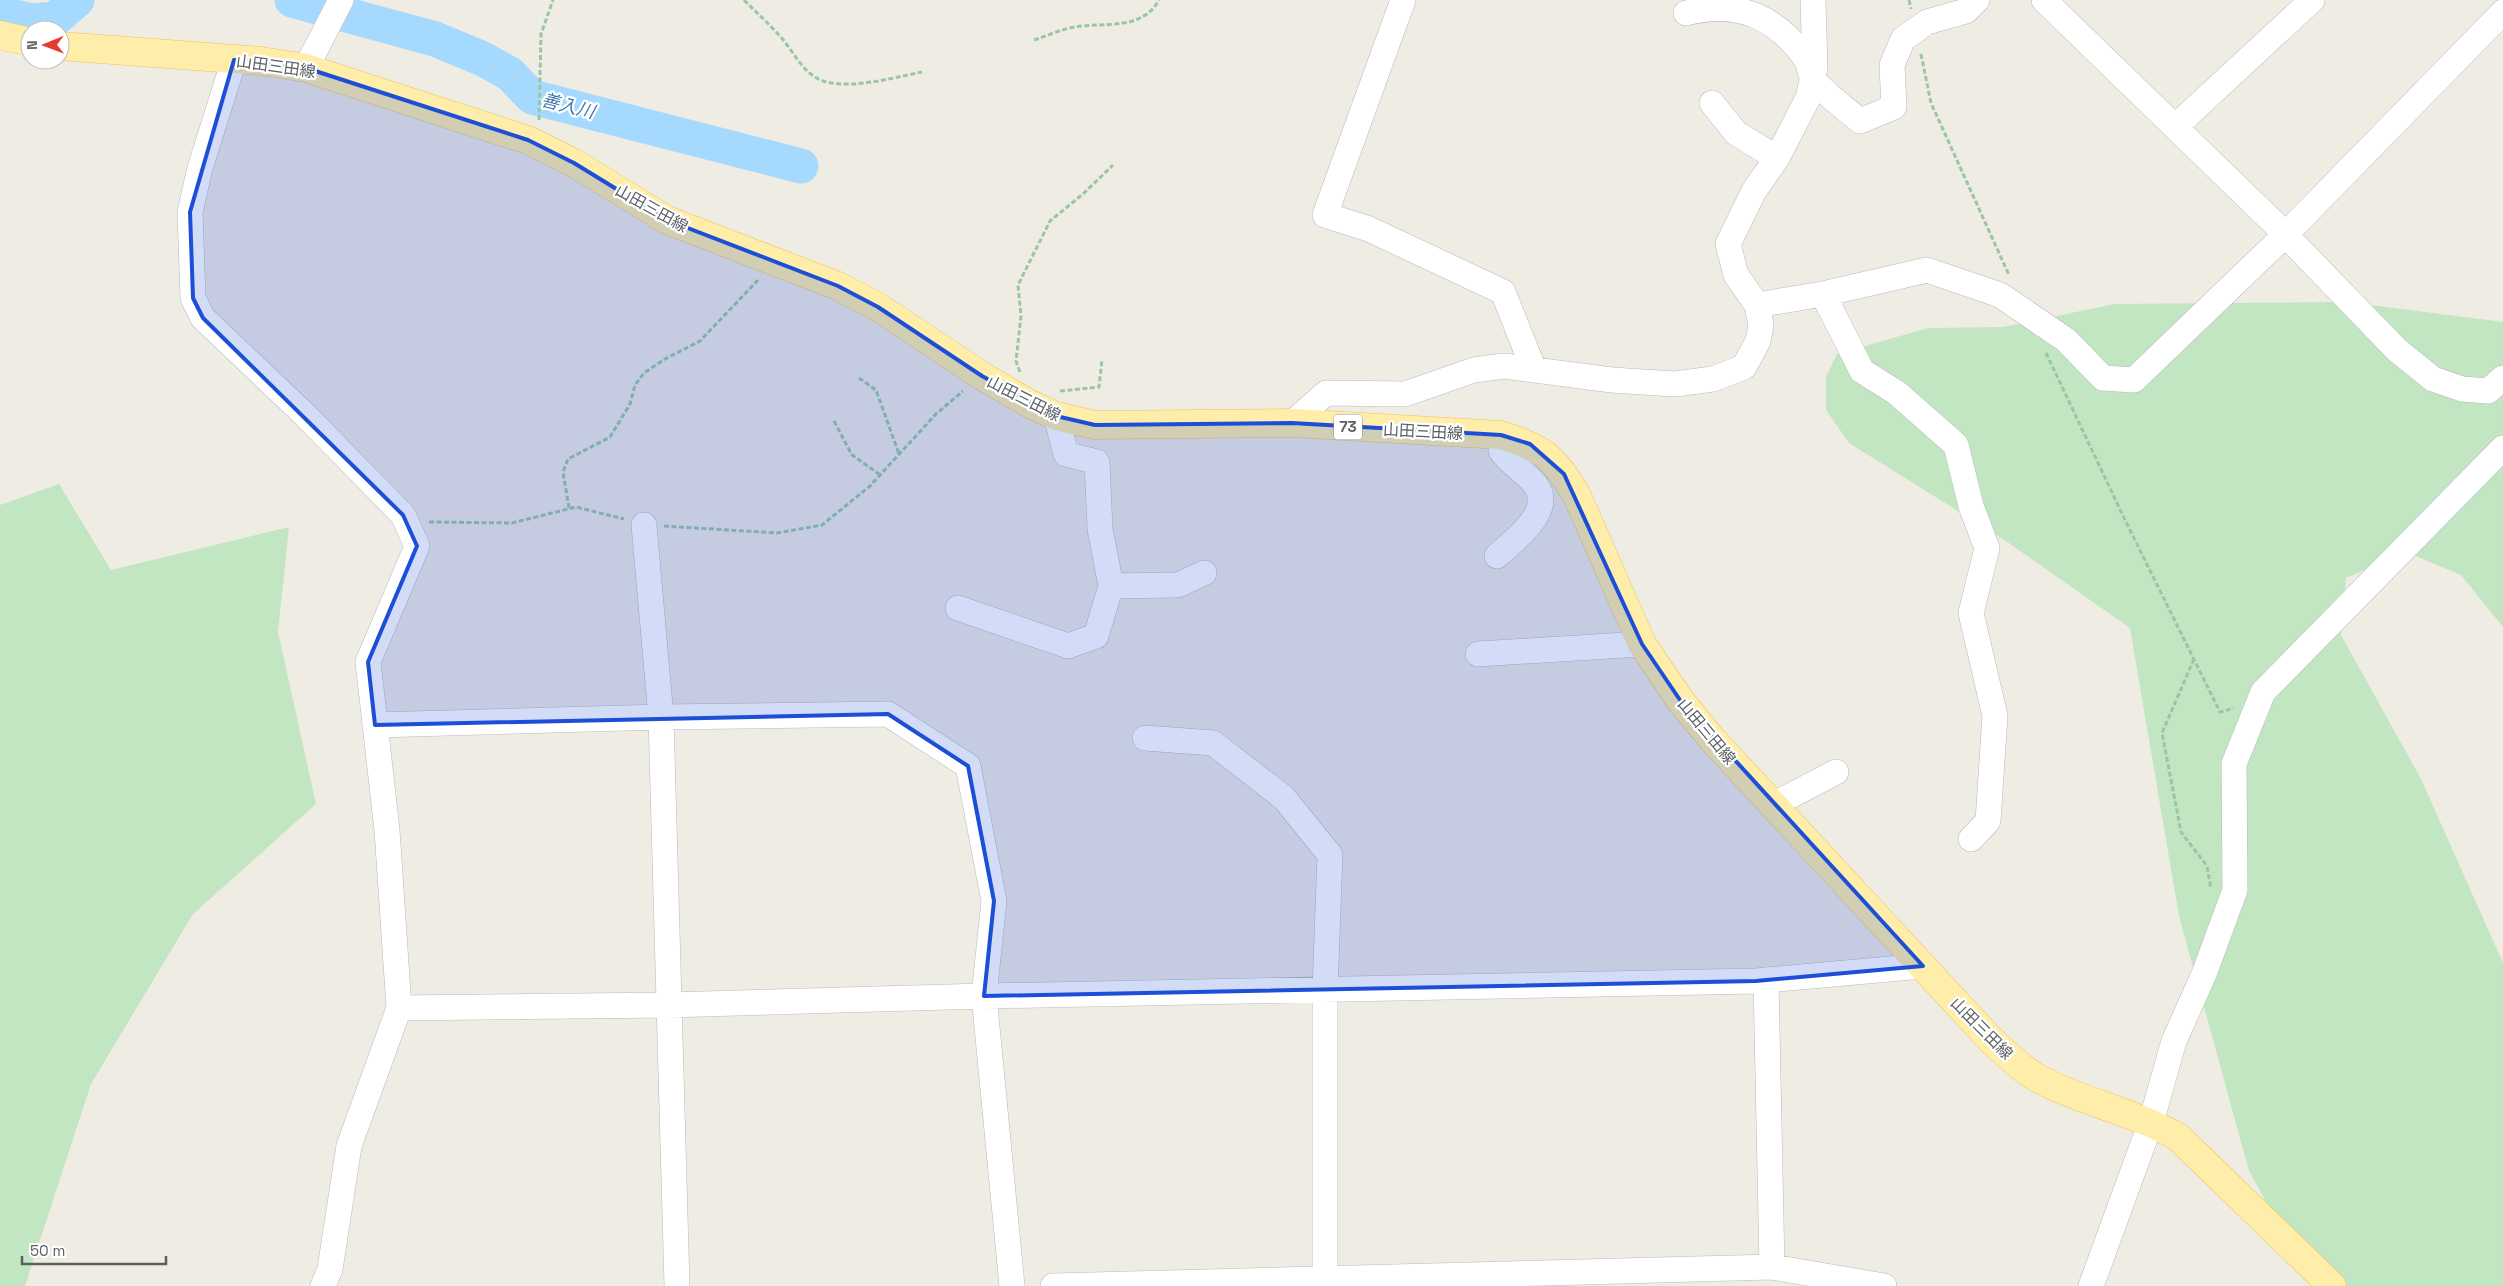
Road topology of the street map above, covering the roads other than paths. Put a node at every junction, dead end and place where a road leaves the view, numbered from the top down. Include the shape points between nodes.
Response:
1 (341, 0) edge
2 (1403, 0) edge
3 (1813, 0) edge
4 (1977, 0) edge
5 (2044, 0) edge
6 (2312, 0) edge
7 (2503, 12) edge
8 (1686, 13) dead end
9 (0, 35) edge
10 (20, 40) edge
11 (70, 47) edge
12 (234, 60) junction
13 (306, 68) junction
14 (1813, 79) junction
15 (1712, 102) dead end
16 (2175, 127) junction
17 (1777, 158) junction
18 (2285, 235) junction
19 (1823, 294) junction
20 (1757, 305) junction
21 (1534, 370) junction
22 (2503, 378) edge
23 (1056, 416) junction
24 (1292, 424) junction
25 (1502, 435) junction
26 (2503, 448) edge
27 (644, 525) dead end
28 (1497, 556) dead end
29 (1204, 573) dead end
30 (1111, 586) junction
31 (958, 608) dead end
32 (1642, 644) junction
33 (1478, 654) dead end
34 (662, 717) junction
35 (375, 726) junction
36 (1144, 738) dead end
37 (1836, 772) dead end
38 (1773, 805) junction
39 (1972, 839) dead end
40 (1923, 966) junction
41 (1766, 980) junction
42 (1325, 990) junction
43 (984, 996) junction
44 (668, 1005) junction
45 (399, 1008) junction
46 (2151, 1122) junction
47 (1772, 1267) junction
48 (1317, 1282) edge
49 (324, 1286) edge
50 (677, 1286) edge
51 (1012, 1286) edge
52 (1053, 1286) edge
53 (1884, 1286) edge
54 (2091, 1286) edge
55 (2332, 1286) edge

1 - 13 street
2 - 21 street via 1325,215 1370,228 1504,292
3 - 14 street
4 - 14 street via 1966,11 1927,22 1903,38 1892,65 1894,107 1860,121
5 - 16 street
6 - 16 street
7 - 18 street
8 - 14 street via 1705,6 1745,7 1775,22 1808,60
9 - 10 main road
11 - 12 main road, 山田三田線 / 73
12 - 13 main road, 山田三田線 / 73
12 - 35 street via 200,168 190,212 193,298 203,318 403,515 417,546 368,662
13 - 23 main road, 山田三田線 / 73 via 528,140 574,162 668,220 838,286 878,307 982,376
14 - 17 street via 1808,98
15 - 17 street via 1736,133
16 - 18 street
17 - 20 street via 1754,191 1728,244 1736,275
18 - 19 street via 2134,380 2103,378 2066,340 2000,295 1927,270
18 - 22 street via 2397,350 2433,379 2462,389 2488,391
19 - 20 street
19 - 39 street via 1862,371 1897,393 1956,446 1971,506 1987,548 1971,613 1995,716 1988,821
20 - 21 street via 1758,341 1744,367 1713,378 1675,384
21 - 24 street via 1504,366 1474,370 1404,394 1326,393
23 - 24 main road, 山田三田線 / 73 via 1095,424
23 - 30 street via 1066,454 1097,462 1100,529
24 - 25 main road, 山田三田線 / 73
25 - 28 street via 1502,451 1536,485 1540,511
25 - 32 main road, 山田三田線 / 73 via 1530,444 1549,457 1564,474 1577,496
26 - 46 street via 2263,692 2234,764 2235,890 2204,974 2174,1040
27 - 34 street
29 - 30 street via 1178,585
30 - 31 street via 1096,636 1068,646
32 - 33 street
32 - 38 main road, 山田三田線 / 73 via 1680,700
34 - 35 street
34 - 43 street via 888,714 968,766 994,901
34 - 44 street
35 - 45 street via 387,830
36 - 42 street via 1213,743 1284,798 1330,855
37 - 38 street
38 - 40 main road, 山田三田線 / 73
40 - 41 street
40 - 46 main road, 山田三田線 / 73 via 2009,1058 2034,1076
41 - 42 street
41 - 47 street
42 - 43 street
42 - 48 street
43 - 44 street
43 - 51 street
44 - 45 street
44 - 50 street
45 - 49 street via 349,1146 330,1269
46 - 54 street
46 - 55 main road, 山田三田線 / 73 via 2178,1137 2199,1156
47 - 48 street
47 - 53 street
48 - 52 street

